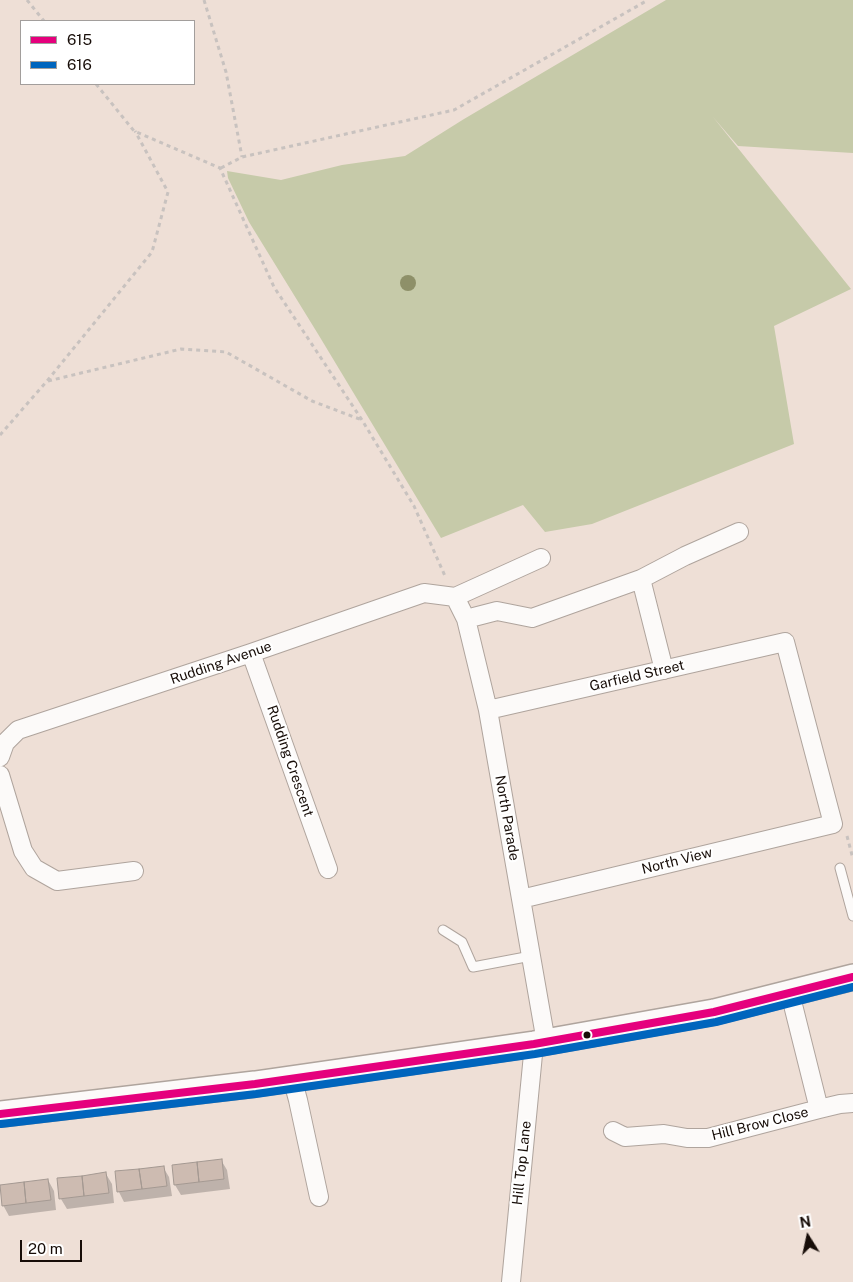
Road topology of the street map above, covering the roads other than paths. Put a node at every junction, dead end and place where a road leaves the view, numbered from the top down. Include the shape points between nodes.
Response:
1 (739, 532) dead end
2 (541, 558) dead end
3 (640, 579) junction
4 (455, 597) junction
5 (466, 619) junction
6 (251, 653) junction
7 (664, 670) junction
8 (488, 710) junction
9 (0, 757) edge
10 (0, 775) edge
11 (833, 824) joint
12 (840, 868) dead end
13 (328, 869) dead end
14 (134, 872) dead end
15 (521, 899) junction
16 (853, 916) edge
17 (443, 930) dead end
18 (531, 956) junction
19 (853, 977) edge
20 (790, 993) junction
21 (540, 1043) junction
22 (292, 1078) junction
23 (853, 1102) edge
24 (819, 1108) junction
25 (0, 1114) edge
26 (613, 1131) dead end
27 (319, 1197) dead end
28 (511, 1282) edge

1 - 3 street
2 - 4 street
3 - 5 street via 532,618 497,611
3 - 7 street
4 - 5 street, North Parade
4 - 6 street, Rudding Avenue via 424,593
5 - 8 street, North Parade
6 - 9 street, Rudding Avenue via 18,730 5,743
6 - 13 street, Rudding Crescent
7 - 8 street, Garfield Street
7 - 11 street, Garfield Street via 786,642
8 - 15 street, North Parade
10 - 14 street via 23,852 34,868 57,881
11 - 15 street, North View
12 - 16 lane
15 - 18 street, North Parade
17 - 18 lane via 462,942 473,967
18 - 21 street, North Parade
19 - 20 street
20 - 21 street via 714,1012
20 - 24 street, Hill Brow Close
21 - 22 street
21 - 28 street, Hill Top Lane
22 - 25 street
22 - 27 street
23 - 24 street, Hill Brow Close
24 - 26 street, Hill Brow Close via 708,1138 664,1134 625,1137

